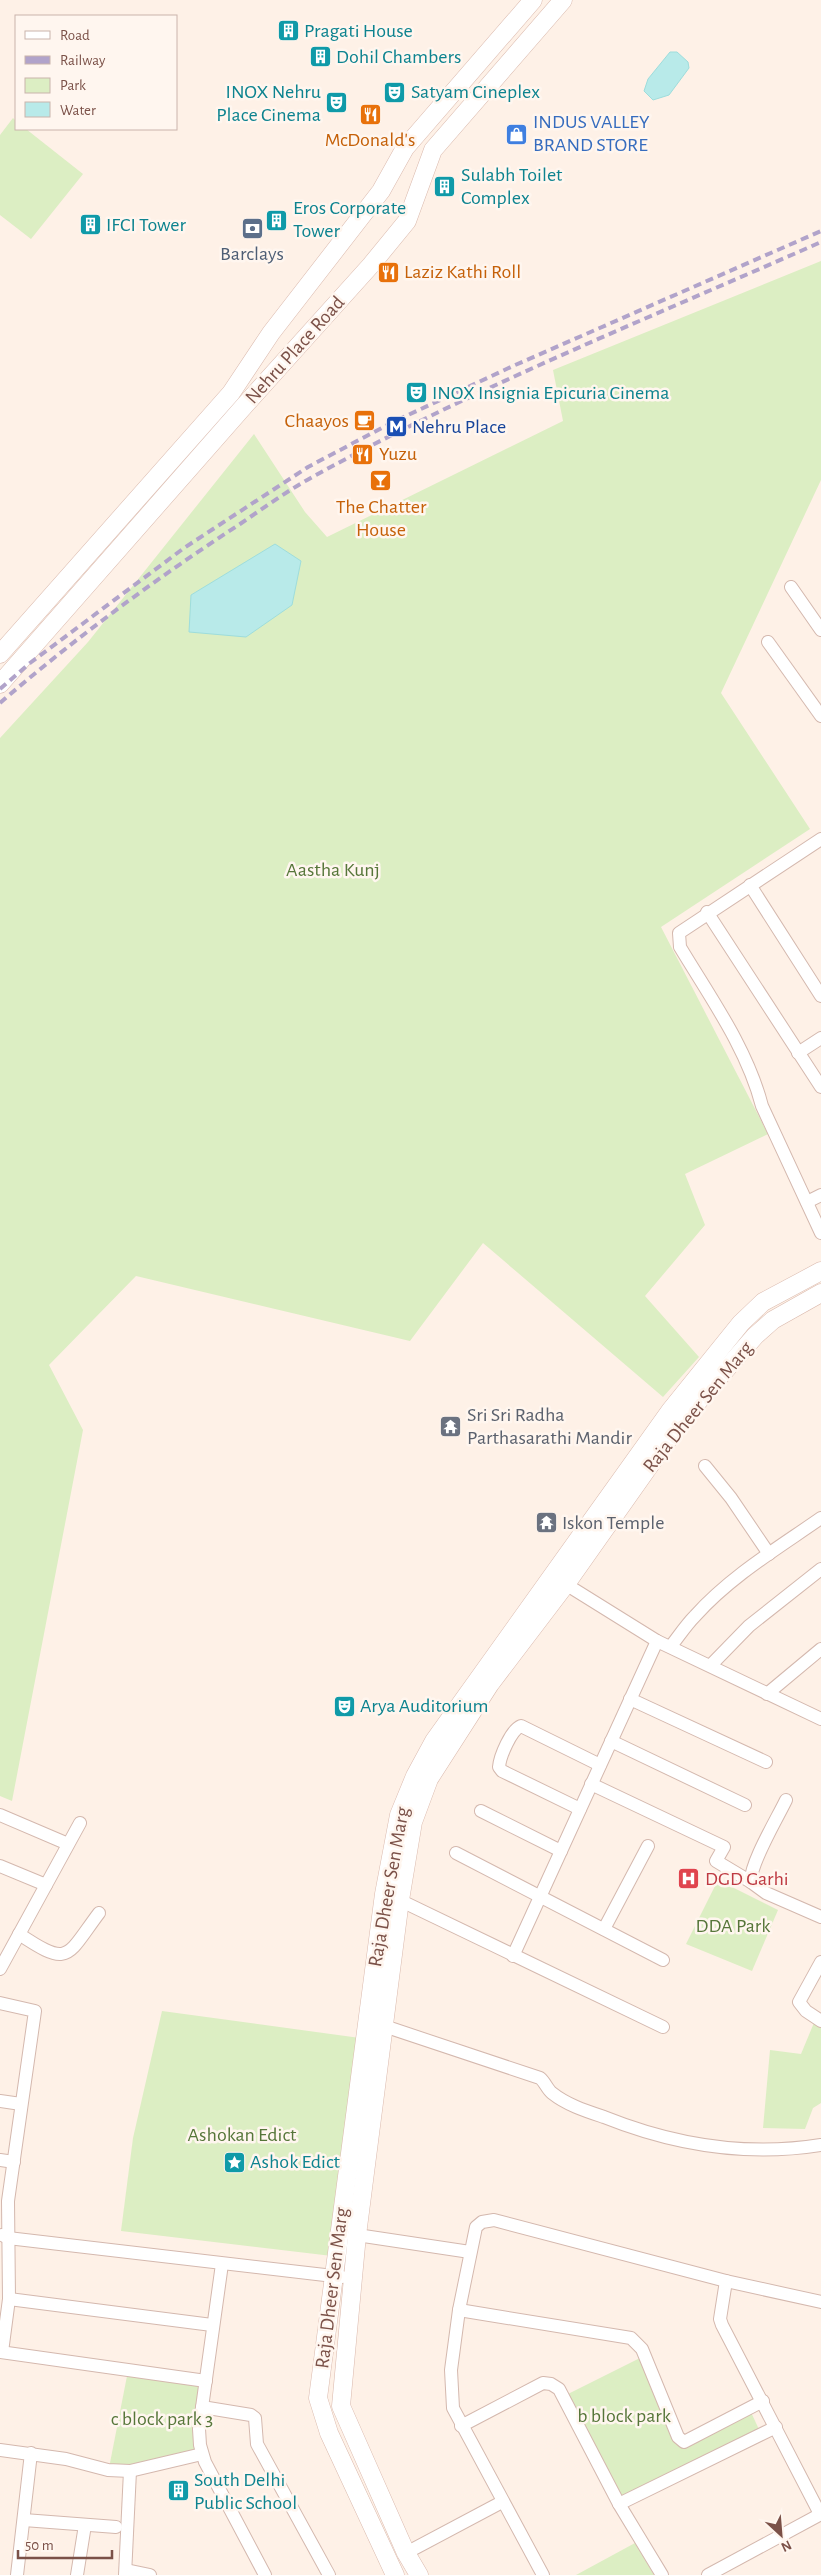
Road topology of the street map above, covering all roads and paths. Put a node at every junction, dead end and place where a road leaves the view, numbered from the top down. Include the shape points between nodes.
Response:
1 (533, 0) edge
2 (563, 0) edge
3 (792, 587) dead end
4 (821, 630) edge
5 (768, 642) dead end
6 (0, 654) edge
7 (0, 684) edge
8 (821, 716) edge
9 (821, 839) edge
10 (750, 885) junction
11 (707, 912) junction
12 (821, 996) edge
13 (821, 1038) edge
14 (798, 1053) junction
15 (821, 1087) edge
16 (821, 1195) edge
17 (807, 1202) junction
18 (821, 1233) edge
19 (821, 1271) edge
20 (821, 1293) edge
21 (705, 1466) dead end
22 (821, 1518) edge
23 (769, 1554) junction
24 (821, 1569) edge
25 (559, 1580) junction
26 (657, 1641) junction
27 (671, 1646) junction
28 (821, 1648) edge
29 (711, 1665) junction
30 (767, 1694) junction
31 (630, 1699) junction
32 (819, 1715) edge
33 (611, 1741) junction
34 (766, 1762) dead end
35 (600, 1765) junction
36 (591, 1784) junction
37 (786, 1800) dead end
38 (745, 1805) dead end
39 (580, 1809) junction
40 (481, 1811) dead end
41 (0, 1814) edge
42 (80, 1823) dead end
43 (68, 1844) junction
44 (648, 1846) dead end
45 (561, 1851) junction
46 (456, 1853) dead end
47 (0, 1866) edge
48 (751, 1882) junction
49 (46, 1886) junction
50 (392, 1897) junction
51 (540, 1897) junction
52 (99, 1913) dead end
53 (821, 1917) edge
54 (604, 1929) junction
55 (19, 1934) junction
56 (513, 1956) junction
57 (664, 1960) dead end
58 (821, 1962) edge
59 (0, 1969) edge
60 (0, 2003) edge
61 (821, 2021) edge
62 (384, 2026) junction
63 (663, 2027) dead end
64 (0, 2101) edge
65 (21, 2104) junction
66 (821, 2145) edge
67 (0, 2160) edge
68 (14, 2162) junction
69 (358, 2235) junction
70 (4, 2236) edge
71 (470, 2252) junction
72 (222, 2264) junction
73 (334, 2276) junction
74 (353, 2278) junction
75 (726, 2280) junction
76 (9, 2299) junction
77 (821, 2302) edge
78 (459, 2310) junction
79 (212, 2325) junction
80 (1, 2352) edge
81 (206, 2381) junction
82 (763, 2401) junction
83 (202, 2407) junction
84 (461, 2426) junction
85 (776, 2427) junction
86 (0, 2450) edge
87 (31, 2453) junction
88 (202, 2454) junction
89 (130, 2471) junction
90 (502, 2502) junction
91 (619, 2504) junction
92 (820, 2514) edge
93 (24, 2520) junction
94 (84, 2525) junction
95 (116, 2527) dead end
96 (406, 2553) junction
97 (125, 2573) edge
98 (17, 2575) edge
99 (77, 2575) edge
100 (150, 2575) edge
101 (265, 2575) edge
102 (329, 2575) edge
103 (395, 2575) edge
104 (419, 2575) edge
105 (543, 2575) edge
106 (662, 2575) edge
107 (708, 2575) edge

1 - 6 street, Nehru Place Road via 405,148 381,192 271,333 231,393
2 - 7 street, Nehru Place Road via 433,150 407,221 371,265
3 - 4 street
5 - 8 street
9 - 10 street
10 - 11 street
10 - 12 street
11 - 14 street
11 - 17 street via 679,933 680,947 724,1019
13 - 14 street
14 - 15 street
16 - 17 street
17 - 18 street
19 - 25 street, Raja Dheer Sen Marg via 763,1302 741,1323 670,1411
20 - 25 street, Raja Dheer Sen Marg via 774,1320 755,1336 681,1421
21 - 23 street
22 - 23 street
23 - 27 street via 708,1604
24 - 29 street via 749,1626
25 - 26 street
25 - 50 street, Raja Dheer Sen Marg via 434,1741 414,1776 399,1815
26 - 27 street
26 - 31 street
27 - 29 street
28 - 30 street
29 - 30 street
30 - 32 street
31 - 33 street
31 - 34 street
33 - 35 street
33 - 38 street
35 - 36 street
35 - 39 street via 521,1726 514,1732 499,1761 502,1771
36 - 39 street
36 - 48 street via 724,1847 716,1861
37 - 48 street via 755,1864
39 - 45 street
40 - 45 street
41 - 43 street
42 - 43 street
43 - 49 street
44 - 54 street
45 - 51 street
46 - 51 street
47 - 49 street
48 - 53 street via 766,1893
49 - 55 street
50 - 56 street
50 - 62 street, Raja Dheer Sen Marg
50 - 73 street, Raja Dheer Sen Marg
51 - 54 street
51 - 56 street
52 - 55 street via 70,1951 57,1956
54 - 57 street
55 - 59 street
56 - 63 street
58 - 61 street via 799,2002
60 - 65 street via 35,2011
62 - 66 street via 540,2078 551,2092 570,2104 644,2133 682,2143 738,2150
62 - 69 street, Raja Dheer Sen Marg
64 - 65 street
65 - 68 street
67 - 68 street
68 - 70 street
69 - 71 street
69 - 74 street, Raja Dheer Sen Marg
70 - 72 street
70 - 76 street
71 - 75 street via 476,2227 494,2220
71 - 78 street
72 - 73 street
72 - 79 street
73 - 74 street
73 - 103 street, Raja Dheer Sen Marg via 318,2398 329,2432
74 - 96 street, Raja Dheer Sen Marg via 341,2406
75 - 77 street
75 - 82 street via 720,2319
76 - 79 street
76 - 80 street
78 - 82 street via 630,2338 642,2349 678,2437 684,2442
78 - 84 street via 450,2395
79 - 81 street
80 - 81 street
81 - 83 street
82 - 85 street
83 - 88 street via 199,2437
83 - 102 street via 255,2418 258,2444
84 - 90 street
84 - 91 street via 544,2383 555,2386
85 - 91 street
85 - 92 street
86 - 87 street
87 - 89 street via 66,2458 108,2470
87 - 93 street
88 - 89 street
88 - 101 street
89 - 97 street
90 - 96 street
90 - 105 street
91 - 106 street
92 - 107 street
93 - 94 street
93 - 98 street
94 - 95 street
94 - 99 street
96 - 104 street, Raja Dheer Sen Marg
97 - 100 street

